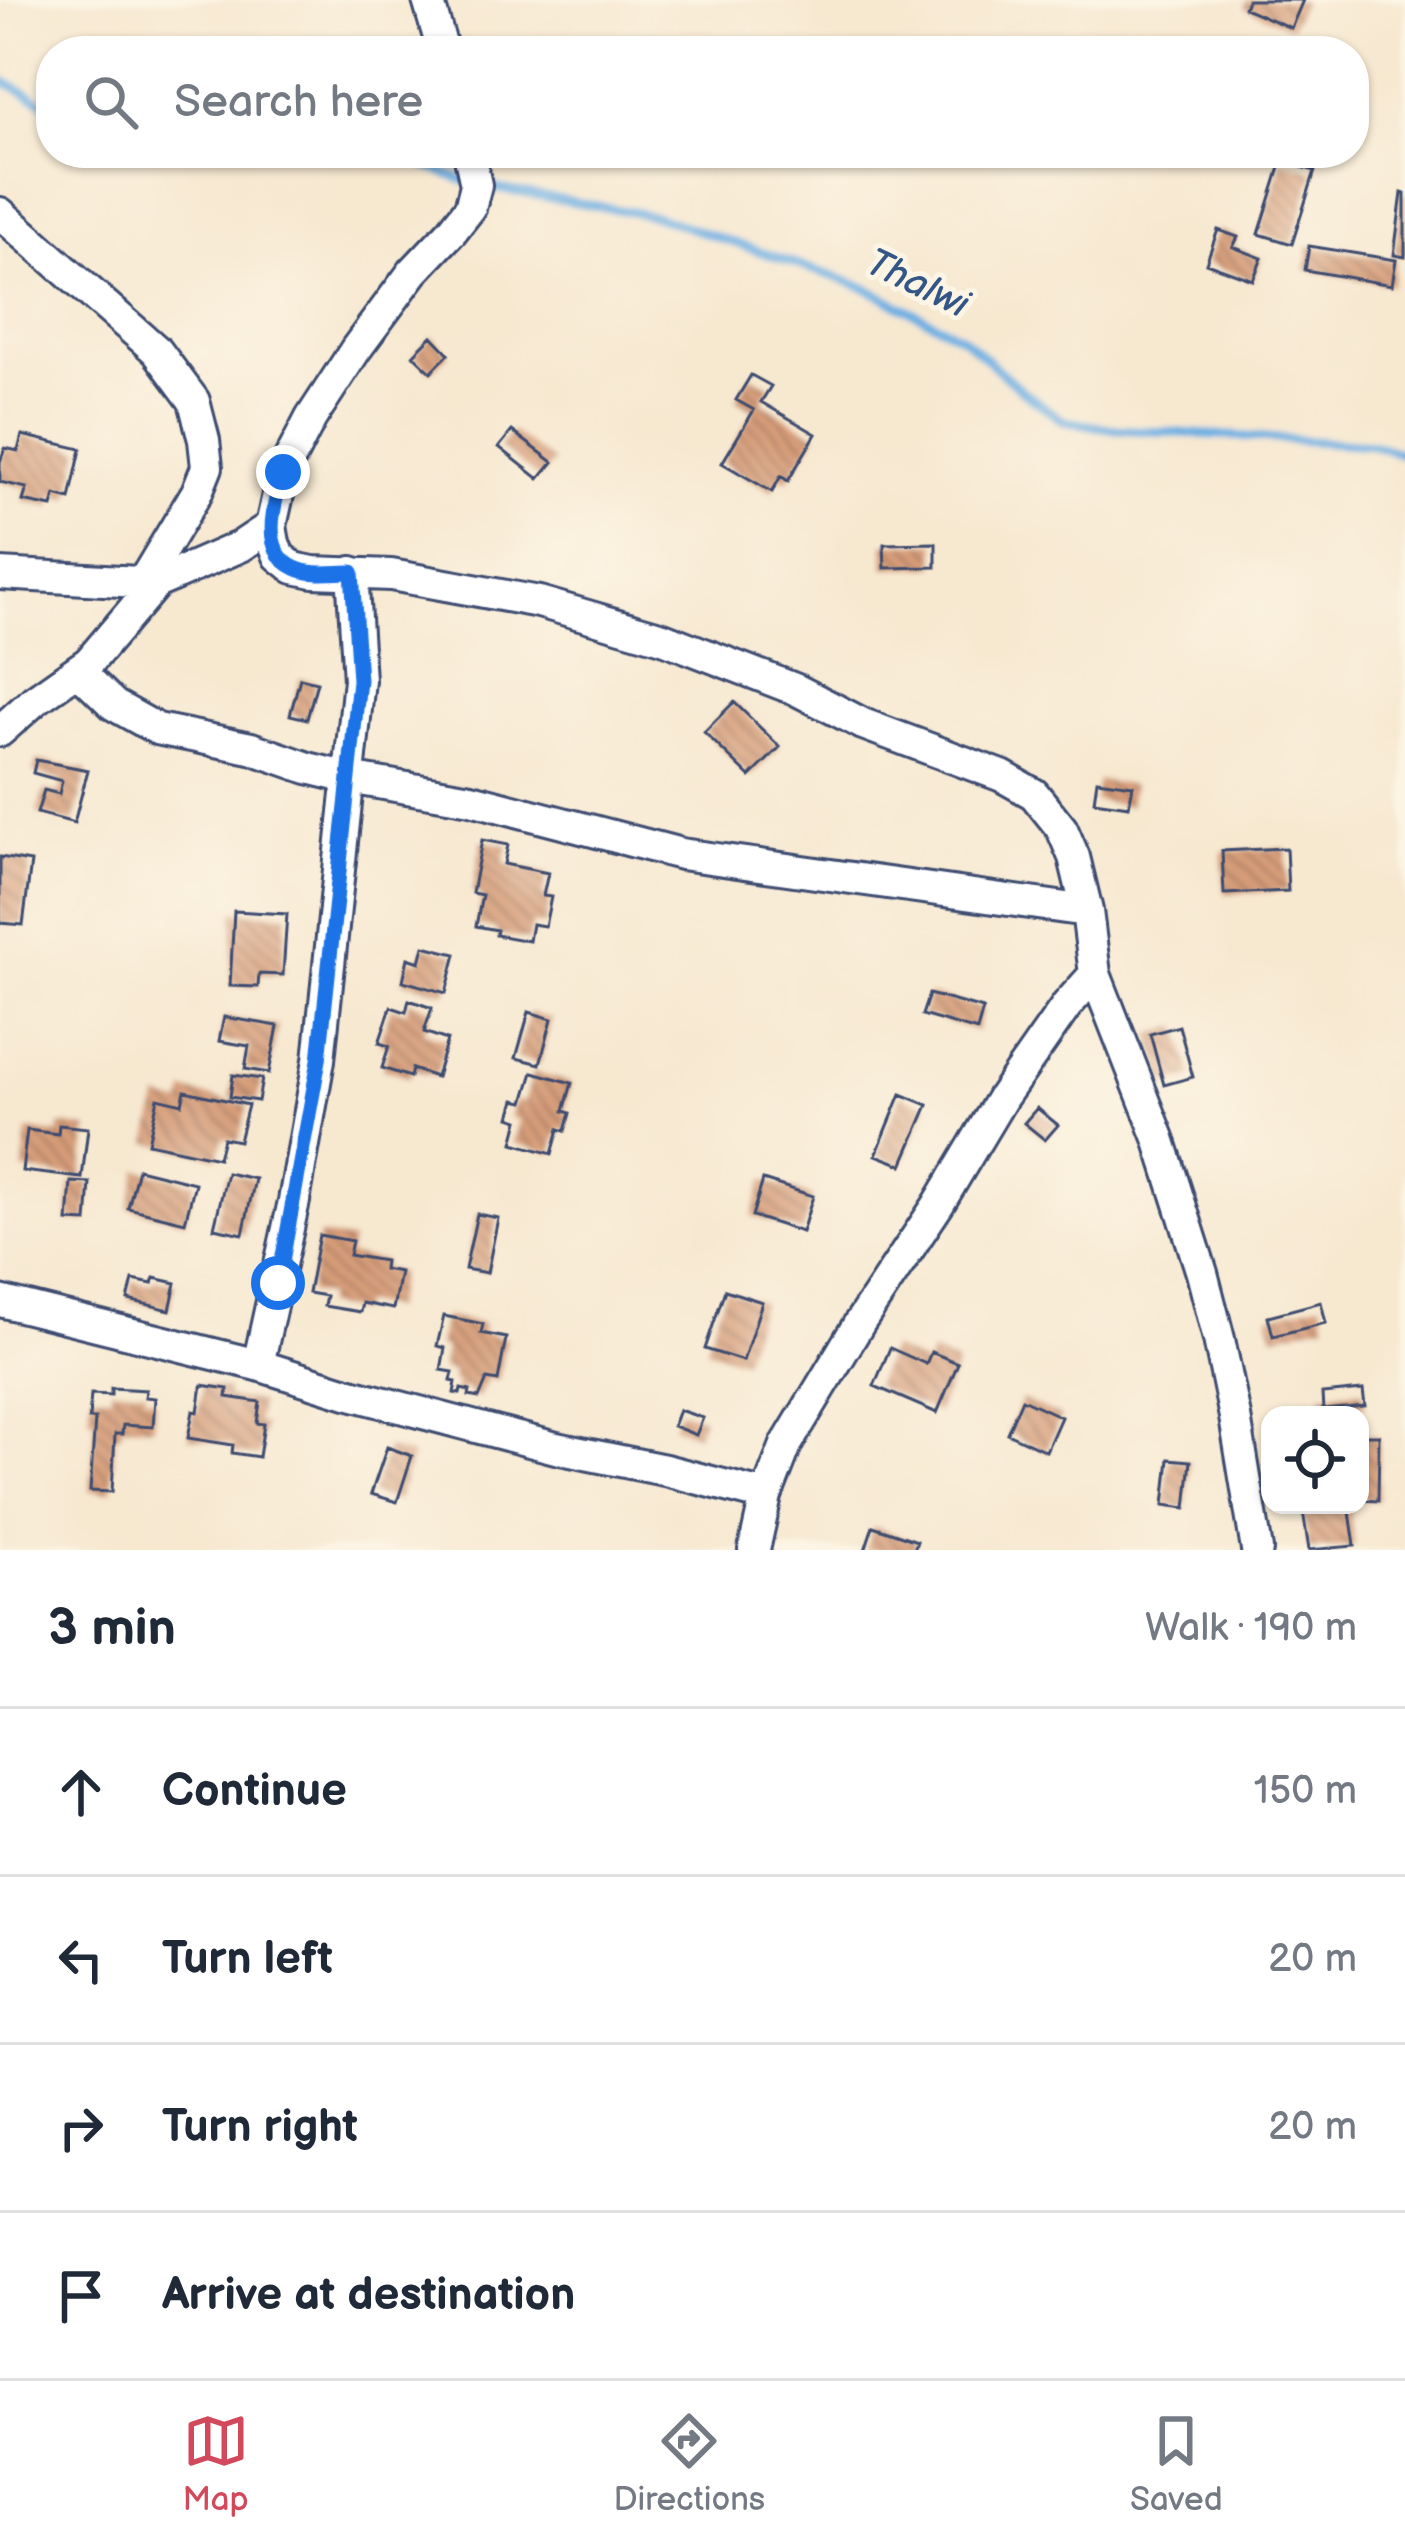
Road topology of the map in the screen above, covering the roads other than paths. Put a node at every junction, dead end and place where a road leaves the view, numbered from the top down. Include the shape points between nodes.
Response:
1 (428, 0) edge
2 (439, 36) edge
3 (472, 168) edge
4 (0, 213) edge
5 (272, 526) junction
6 (352, 572) junction
7 (0, 574) edge
8 (149, 583) junction
9 (77, 670) junction
10 (0, 731) edge
11 (349, 778) junction
12 (1087, 911) junction
13 (1095, 974) junction
14 (0, 1301) edge
15 (258, 1364) junction
16 (766, 1496) junction
17 (754, 1550) edge
18 (1257, 1550) edge

1 - 2 street
3 - 5 street via 470,208 413,272 311,418 283,472
4 - 8 street via 157,351 194,401 207,467
5 - 6 street via 279,556 294,568
5 - 8 street
6 - 11 street via 359,680
6 - 12 street via 539,602 662,638 1001,776 1034,794 1062,829
7 - 8 street
8 - 9 street
9 - 10 street
9 - 11 street via 114,705 157,728
11 - 12 street via 681,854
11 - 15 street via 319,1060
12 - 13 street
13 - 16 street via 1001,1098 786,1445
13 - 18 street via 1202,1274
14 - 15 street
15 - 16 street via 536,1443
16 - 17 street

